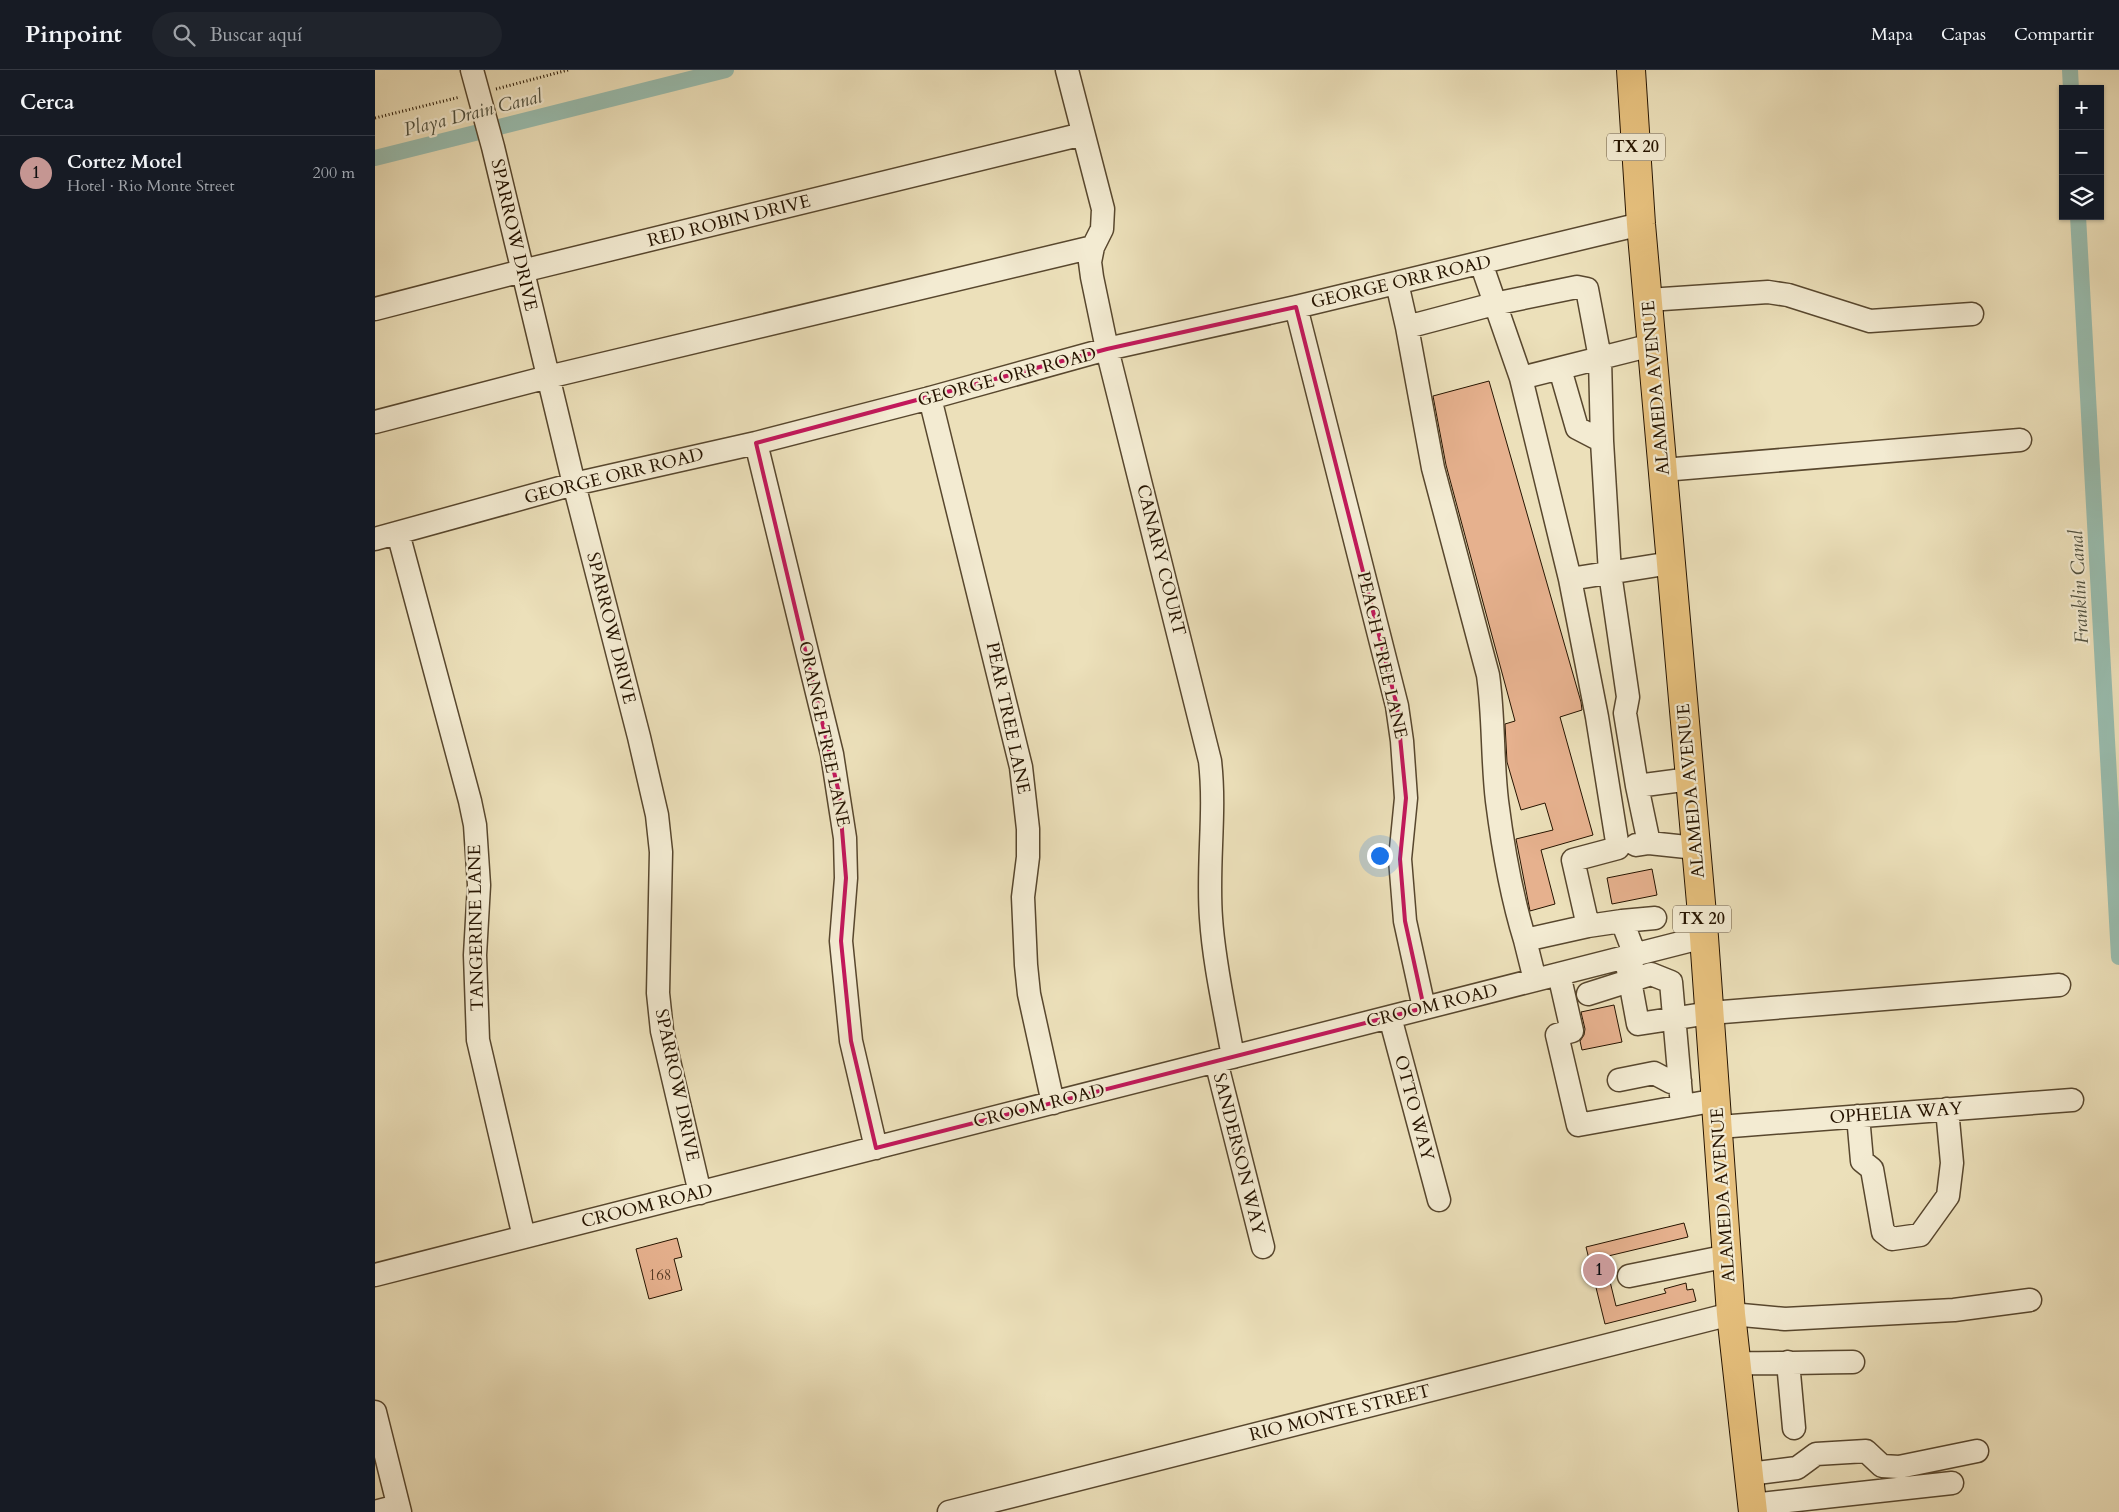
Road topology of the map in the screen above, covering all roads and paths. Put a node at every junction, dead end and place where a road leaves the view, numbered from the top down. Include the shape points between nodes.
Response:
1 (472, 70) edge
2 (568, 70) edge
3 (1067, 70) edge
4 (1631, 70) edge
5 (480, 99) junction
6 (375, 118) edge
7 (1083, 134) junction
8 (1641, 224) junction
9 (1093, 247) junction
10 (1481, 263) junction
11 (522, 271) junction
12 (1397, 283) junction
13 (1648, 300) junction
14 (1494, 304) junction
15 (1296, 307) junction
16 (375, 309) edge
17 (1972, 314) dead end
18 (1407, 327) junction
19 (1652, 345) junction
20 (1107, 349) junction
21 (1600, 358) junction
22 (1560, 368) junction
23 (548, 377) junction
24 (1521, 378) junction
25 (930, 398) junction
26 (375, 422) edge
27 (1602, 440) junction
28 (2020, 440) dead end
29 (756, 443) junction
30 (1663, 470) junction
31 (574, 484) junction
32 (399, 533) junction
33 (375, 539) edge
34 (1671, 563) junction
35 (1610, 573) junction
36 (1570, 579) junction
37 (1625, 713) junction
38 (1597, 717) junction
39 (1690, 779) junction
40 (1637, 786) junction
41 (1649, 843) junction
42 (1618, 848) junction
43 (1696, 848) junction
44 (1655, 918) dead end
45 (1622, 921) junction
46 (1588, 926) junction
47 (1704, 937) junction
48 (1525, 940) junction
49 (1635, 955) junction
50 (1559, 974) junction
51 (1535, 980) junction
52 (1631, 980) junction
53 (2059, 985) dead end
54 (1588, 994) dead end
55 (1424, 1008) junction
56 (1710, 1013) junction
57 (1389, 1017) junction
58 (1674, 1019) junction
59 (1225, 1059) junction
60 (1619, 1080) dead end
61 (1680, 1081) junction
62 (1717, 1100) junction
63 (2072, 1100) dead end
64 (1053, 1103) junction
65 (1682, 1106) junction
66 (1947, 1109) junction
67 (1858, 1116) junction
68 (1719, 1127) junction
69 (876, 1148) junction
70 (700, 1193) junction
71 (1439, 1200) dead end
72 (524, 1237) junction
73 (1263, 1246) dead end
74 (1728, 1256) junction
75 (375, 1275) edge
76 (1629, 1276) dead end
77 (2030, 1300) dead end
78 (1731, 1314) junction
79 (1788, 1362) junction
80 (1853, 1362) dead end
81 (1737, 1363) junction
82 (375, 1412) edge
83 (1794, 1428) dead end
84 (1977, 1451) dead end
85 (1749, 1474) junction
86 (1952, 1483) dead end
87 (399, 1509) edge
88 (1752, 1509) edge
89 (375, 1512) edge
90 (949, 1512) edge

1 - 5 street, SPARROW DRIVE
2 - 5 path
3 - 7 street, CANARY COURT
4 - 8 main road, ALAMEDA AVENUE / TX 20
5 - 6 path
5 - 11 street, SPARROW DRIVE
7 - 9 street, CANARY COURT via 1103,209 1102,229
7 - 11 street, RED ROBIN DRIVE
8 - 10 street, GEORGE ORR ROAD
8 - 13 main road, ALAMEDA AVENUE / TX 20
9 - 20 street, CANARY COURT via 1090,262 1092,278
9 - 23 street
10 - 12 street, GEORGE ORR ROAD
10 - 14 street
11 - 16 street, RED ROBIN DRIVE
11 - 23 street, SPARROW DRIVE
12 - 15 street, GEORGE ORR ROAD
12 - 18 street
13 - 17 street via 1768,292 1870,321
13 - 19 main road, ALAMEDA AVENUE / TX 20
14 - 18 street
14 - 21 street via 1577,287 1587,290
14 - 24 street
15 - 20 street, GEORGE ORR ROAD
15 - 55 street, PEACH TREE LANE via 1397,706 1405,798 1400,859 1405,912
18 - 48 street via 1433,468 1488,675 1493,707 1497,801 1514,900
19 - 21 street
19 - 30 main road, ALAMEDA AVENUE / TX 20
20 - 25 street, GEORGE ORR ROAD
20 - 59 street, CANARY COURT via 1210,761 1213,784 1211,918
21 - 22 street
21 - 27 street
22 - 24 street
22 - 27 street via 1577,428
23 - 26 street
23 - 31 street, SPARROW DRIVE
24 - 36 street
25 - 29 street, GEORGE ORR ROAD
25 - 64 street, PEAR TREE LANE via 1021,767 1028,829 1023,897 1026,965 1029,994
27 - 35 street
28 - 30 street
29 - 31 street, GEORGE ORR ROAD
29 - 69 street, ORANGE TREE LANE via 839,793 846,878 841,941 851,1041
30 - 34 main road, ALAMEDA AVENUE / TX 20
31 - 32 street, GEORGE ORR ROAD
31 - 70 street, SPARROW DRIVE via 657,815 661,852 658,993 663,1031
32 - 33 street, GEORGE ORR ROAD
32 - 72 street, TANGERINE LANE via 475,825 479,885 475,955 478,1040
34 - 35 street
34 - 39 main road, ALAMEDA AVENUE / TX 20
35 - 36 street
35 - 37 street via 1628,696
36 - 38 street
37 - 38 street
37 - 40 street
38 - 42 street
39 - 40 street
39 - 43 main road, ALAMEDA AVENUE / TX 20
40 - 41 street
41 - 42 street
41 - 43 street
42 - 46 street via 1573,860
43 - 47 main road, ALAMEDA AVENUE / TX 20
44 - 45 street
45 - 46 street
45 - 49 street
46 - 48 street
47 - 49 street, CROOM ROAD
47 - 56 main road, ALAMEDA AVENUE / TX 20
48 - 51 street
49 - 50 street, CROOM ROAD
49 - 52 street via 1628,970
50 - 51 street, CROOM ROAD
50 - 65 street via 1572,1031 1557,1035 1577,1125
51 - 55 street, CROOM ROAD
52 - 54 street
52 - 58 street via 1651,974 1671,982
52 - 58 street via 1638,1024
53 - 56 street
55 - 57 street, CROOM ROAD
56 - 58 street
56 - 62 main road, ALAMEDA AVENUE / TX 20
57 - 59 street, CROOM ROAD
57 - 71 street, OTTO WAY
58 - 61 street
59 - 64 street, CROOM ROAD
59 - 73 street, SANDERSON WAY
60 - 61 street via 1654,1073 1671,1082
61 - 65 street
62 - 65 street
62 - 68 main road, ALAMEDA AVENUE / TX 20
63 - 66 street, OPHELIA WAY
64 - 69 street, CROOM ROAD
66 - 67 street, OPHELIA WAY
66 - 67 street via 1952,1163 1948,1196 1920,1235 1892,1238 1883,1232 1872,1169 1862,1161
67 - 68 street, OPHELIA WAY
68 - 74 main road, ALAMEDA AVENUE / TX 20
69 - 70 street, CROOM ROAD
70 - 72 street, CROOM ROAD
72 - 75 street, CROOM ROAD
74 - 76 street
74 - 78 main road, ALAMEDA AVENUE / TX 20
77 - 78 street, RIO MONTE STREET via 1954,1310 1785,1319
78 - 81 main road, ALAMEDA AVENUE / TX 20
78 - 90 street, RIO MONTE STREET
79 - 80 street
79 - 81 street
79 - 83 street
81 - 85 main road, ALAMEDA AVENUE / TX 20
82 - 87 street
84 - 85 street via 1899,1467 1882,1466 1866,1451 1816,1454 1797,1468
85 - 88 main road, ALAMEDA AVENUE / TX 20
86 - 88 street
87 - 89 street

